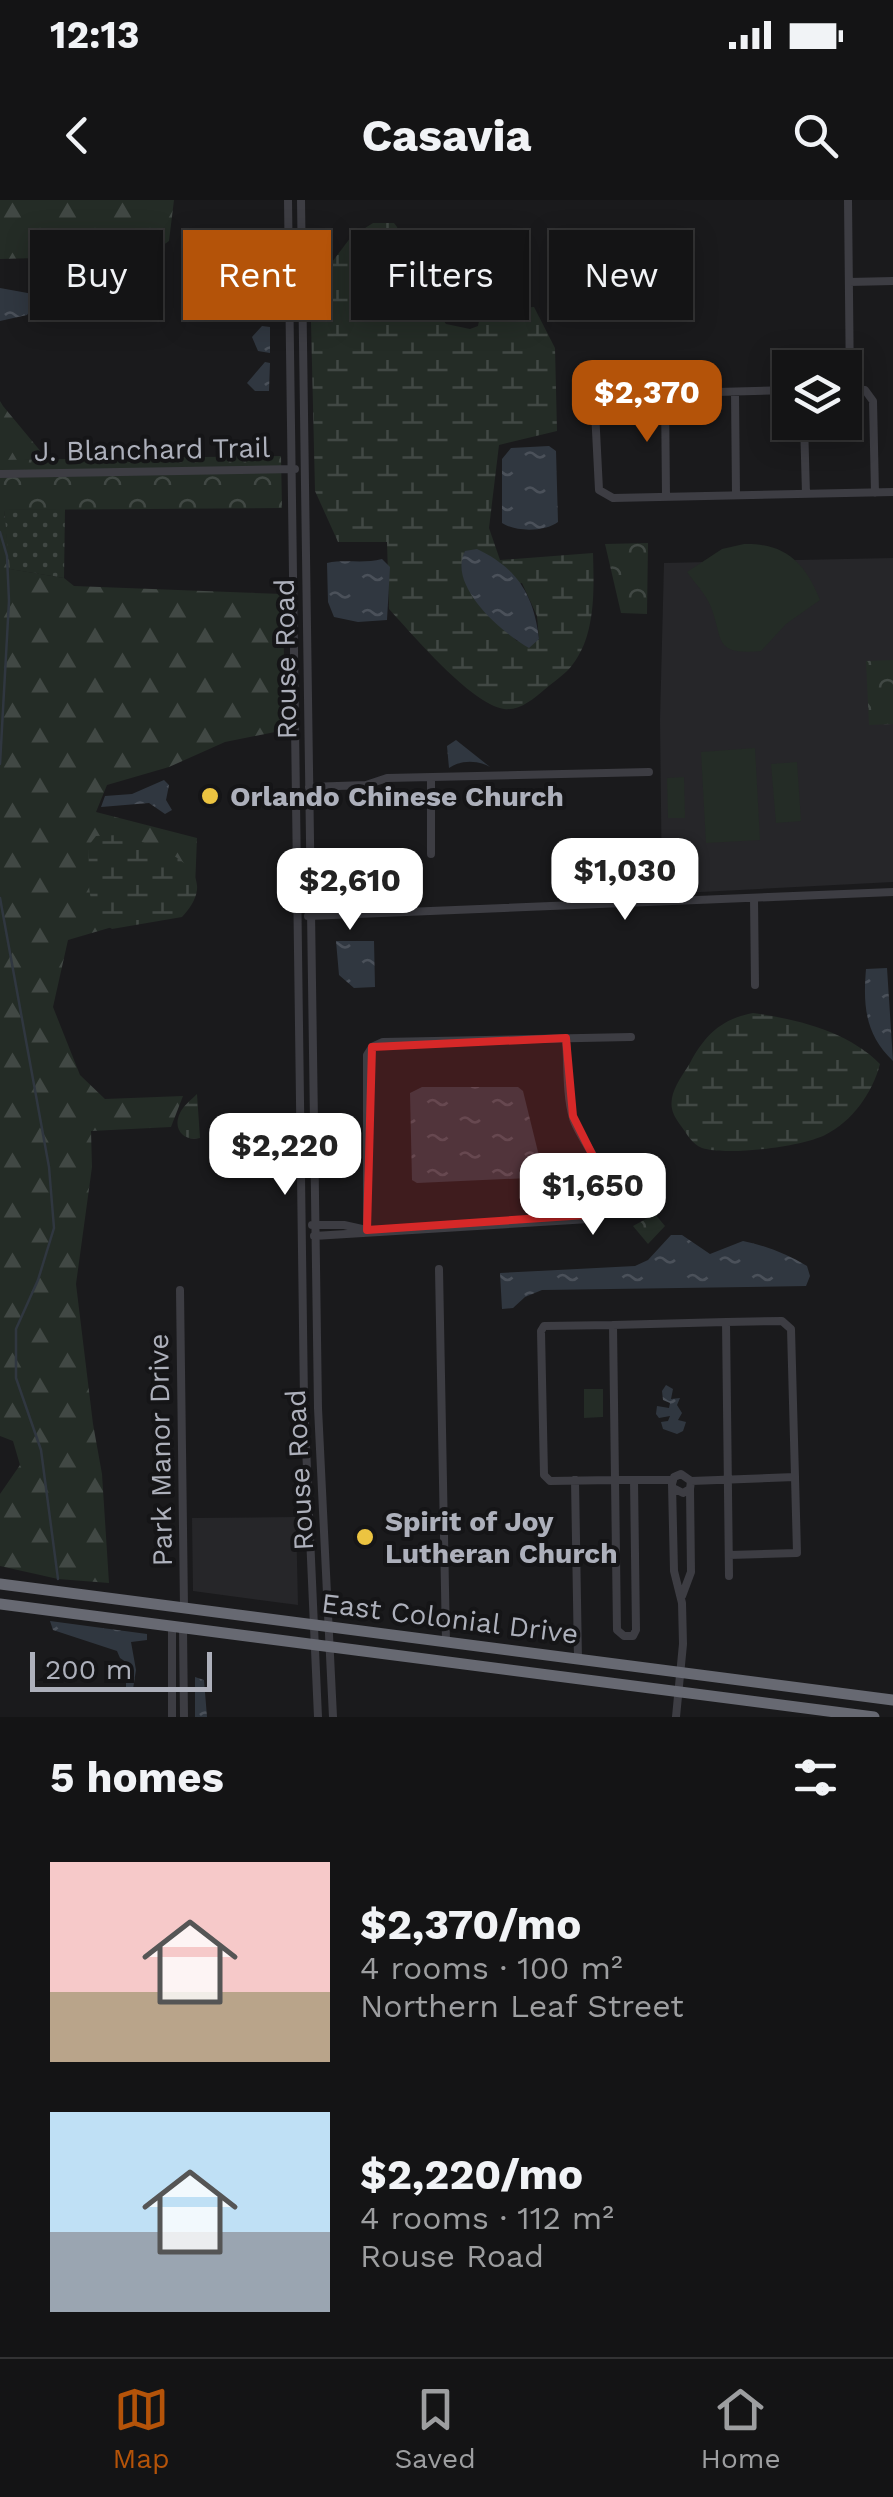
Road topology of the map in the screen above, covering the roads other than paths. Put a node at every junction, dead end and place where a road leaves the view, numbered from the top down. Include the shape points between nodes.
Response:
1 (288, 200) edge
2 (301, 200) edge
3 (848, 200) edge
4 (893, 281) edge
5 (849, 282) junction
6 (848, 350) edge
7 (862, 390) edge
8 (772, 391) edge
9 (734, 392) junction
10 (664, 393) junction
11 (804, 440) edge
12 (304, 469) junction
13 (292, 470) junction
14 (0, 474) edge
15 (875, 492) junction
16 (893, 492) edge
17 (806, 494) junction
18 (736, 495) junction
19 (666, 497) junction
20 (648, 772) dead end
21 (431, 778) junction
22 (309, 786) junction
23 (431, 854) dead end
24 (893, 892) edge
25 (754, 899) junction
26 (299, 916) junction
27 (312, 916) junction
28 (756, 985) dead end
29 (631, 1037) dead end
30 (566, 1038) junction
31 (304, 1226) junction
32 (316, 1230) junction
33 (367, 1230) junction
34 (304, 1236) junction
35 (439, 1269) dead end
36 (180, 1290) dead end
37 (726, 1322) junction
38 (613, 1325) junction
39 (795, 1478) junction
40 (728, 1479) junction
41 (575, 1480) junction
42 (615, 1480) junction
43 (634, 1480) junction
44 (673, 1484) junction
45 (690, 1485) junction
46 (729, 1555) junction
47 (730, 1576) dead end
48 (0, 1584) edge
49 (53, 1591) junction
50 (682, 1596) junction
51 (0, 1604) edge
52 (22, 1607) junction
53 (184, 1608) junction
54 (315, 1625) junction
55 (178, 1627) junction
56 (330, 1627) junction
57 (446, 1642) junction
58 (316, 1645) junction
59 (331, 1647) junction
60 (578, 1660) junction
61 (681, 1673) junction
62 (678, 1692) junction
63 (893, 1700) edge
64 (172, 1717) edge
65 (184, 1717) edge
66 (318, 1717) edge
67 (333, 1717) edge
68 (676, 1717) edge
69 (874, 1717) edge

1 - 13 street, Rouse Road
2 - 12 street, Rouse Road
3 - 5 street
4 - 5 street
5 - 6 street
7 - 15 street via 873,400
8 - 9 street
9 - 10 street
9 - 18 street
10 - 19 street
10 - 19 street via 607,394 598,400 596,477 601,494 613,498
11 - 17 street
12 - 13 street, J. Blanchard Trail
12 - 22 street, Rouse Road
13 - 14 street, J. Blanchard Trail
13 - 26 street, Rouse Road
15 - 16 street
15 - 17 street
17 - 18 street
18 - 19 street
20 - 21 street
21 - 22 street
21 - 23 street
22 - 27 street, Rouse Road
24 - 25 street
25 - 27 street
25 - 28 street
26 - 27 street
26 - 31 street, Rouse Road
27 - 32 street, Rouse Road
29 - 30 street
30 - 33 street via 372,1047
30 - 33 street via 572,1116 609,1188 601,1214
31 - 32 street
31 - 34 street, Rouse Road
32 - 33 street
32 - 34 street
32 - 56 street, Rouse Road
34 - 54 street, Rouse Road
35 - 57 street
36 - 53 street, Park Manor Drive
37 - 38 street
37 - 39 street via 782,1322 791,1329
37 - 40 street
38 - 41 street via 541,1331 544,1474 550,1481
38 - 42 street
39 - 40 street
39 - 46 street via 796,1553
40 - 45 street
40 - 46 street
41 - 42 street
41 - 60 street
42 - 43 street
42 - 43 street via 617,1630 633,1636
43 - 44 street
44 - 45 street via 679,1493
44 - 45 street via 681,1474
44 - 50 street via 674,1571
45 - 50 street via 691,1572
46 - 47 street
48 - 49 highway, East Colonial Drive
49 - 52 highway via 28,1598
49 - 53 highway, East Colonial Drive
50 - 61 street
51 - 52 highway, East Colonial Drive
52 - 55 highway, East Colonial Drive
53 - 54 highway, East Colonial Drive
54 - 56 highway, East Colonial Drive
54 - 58 street, Rouse Road
55 - 58 highway, East Colonial Drive
55 - 64 street
55 - 65 street
56 - 57 highway, East Colonial Drive
56 - 59 street, Rouse Road
57 - 60 highway, East Colonial Drive
58 - 59 highway, East Colonial Drive
58 - 66 street, Rouse Road
59 - 62 highway, East Colonial Drive
59 - 67 street, Rouse Road
60 - 61 highway, East Colonial Drive
61 - 62 street
61 - 63 highway, East Colonial Drive
62 - 68 street
62 - 69 highway, East Colonial Drive

